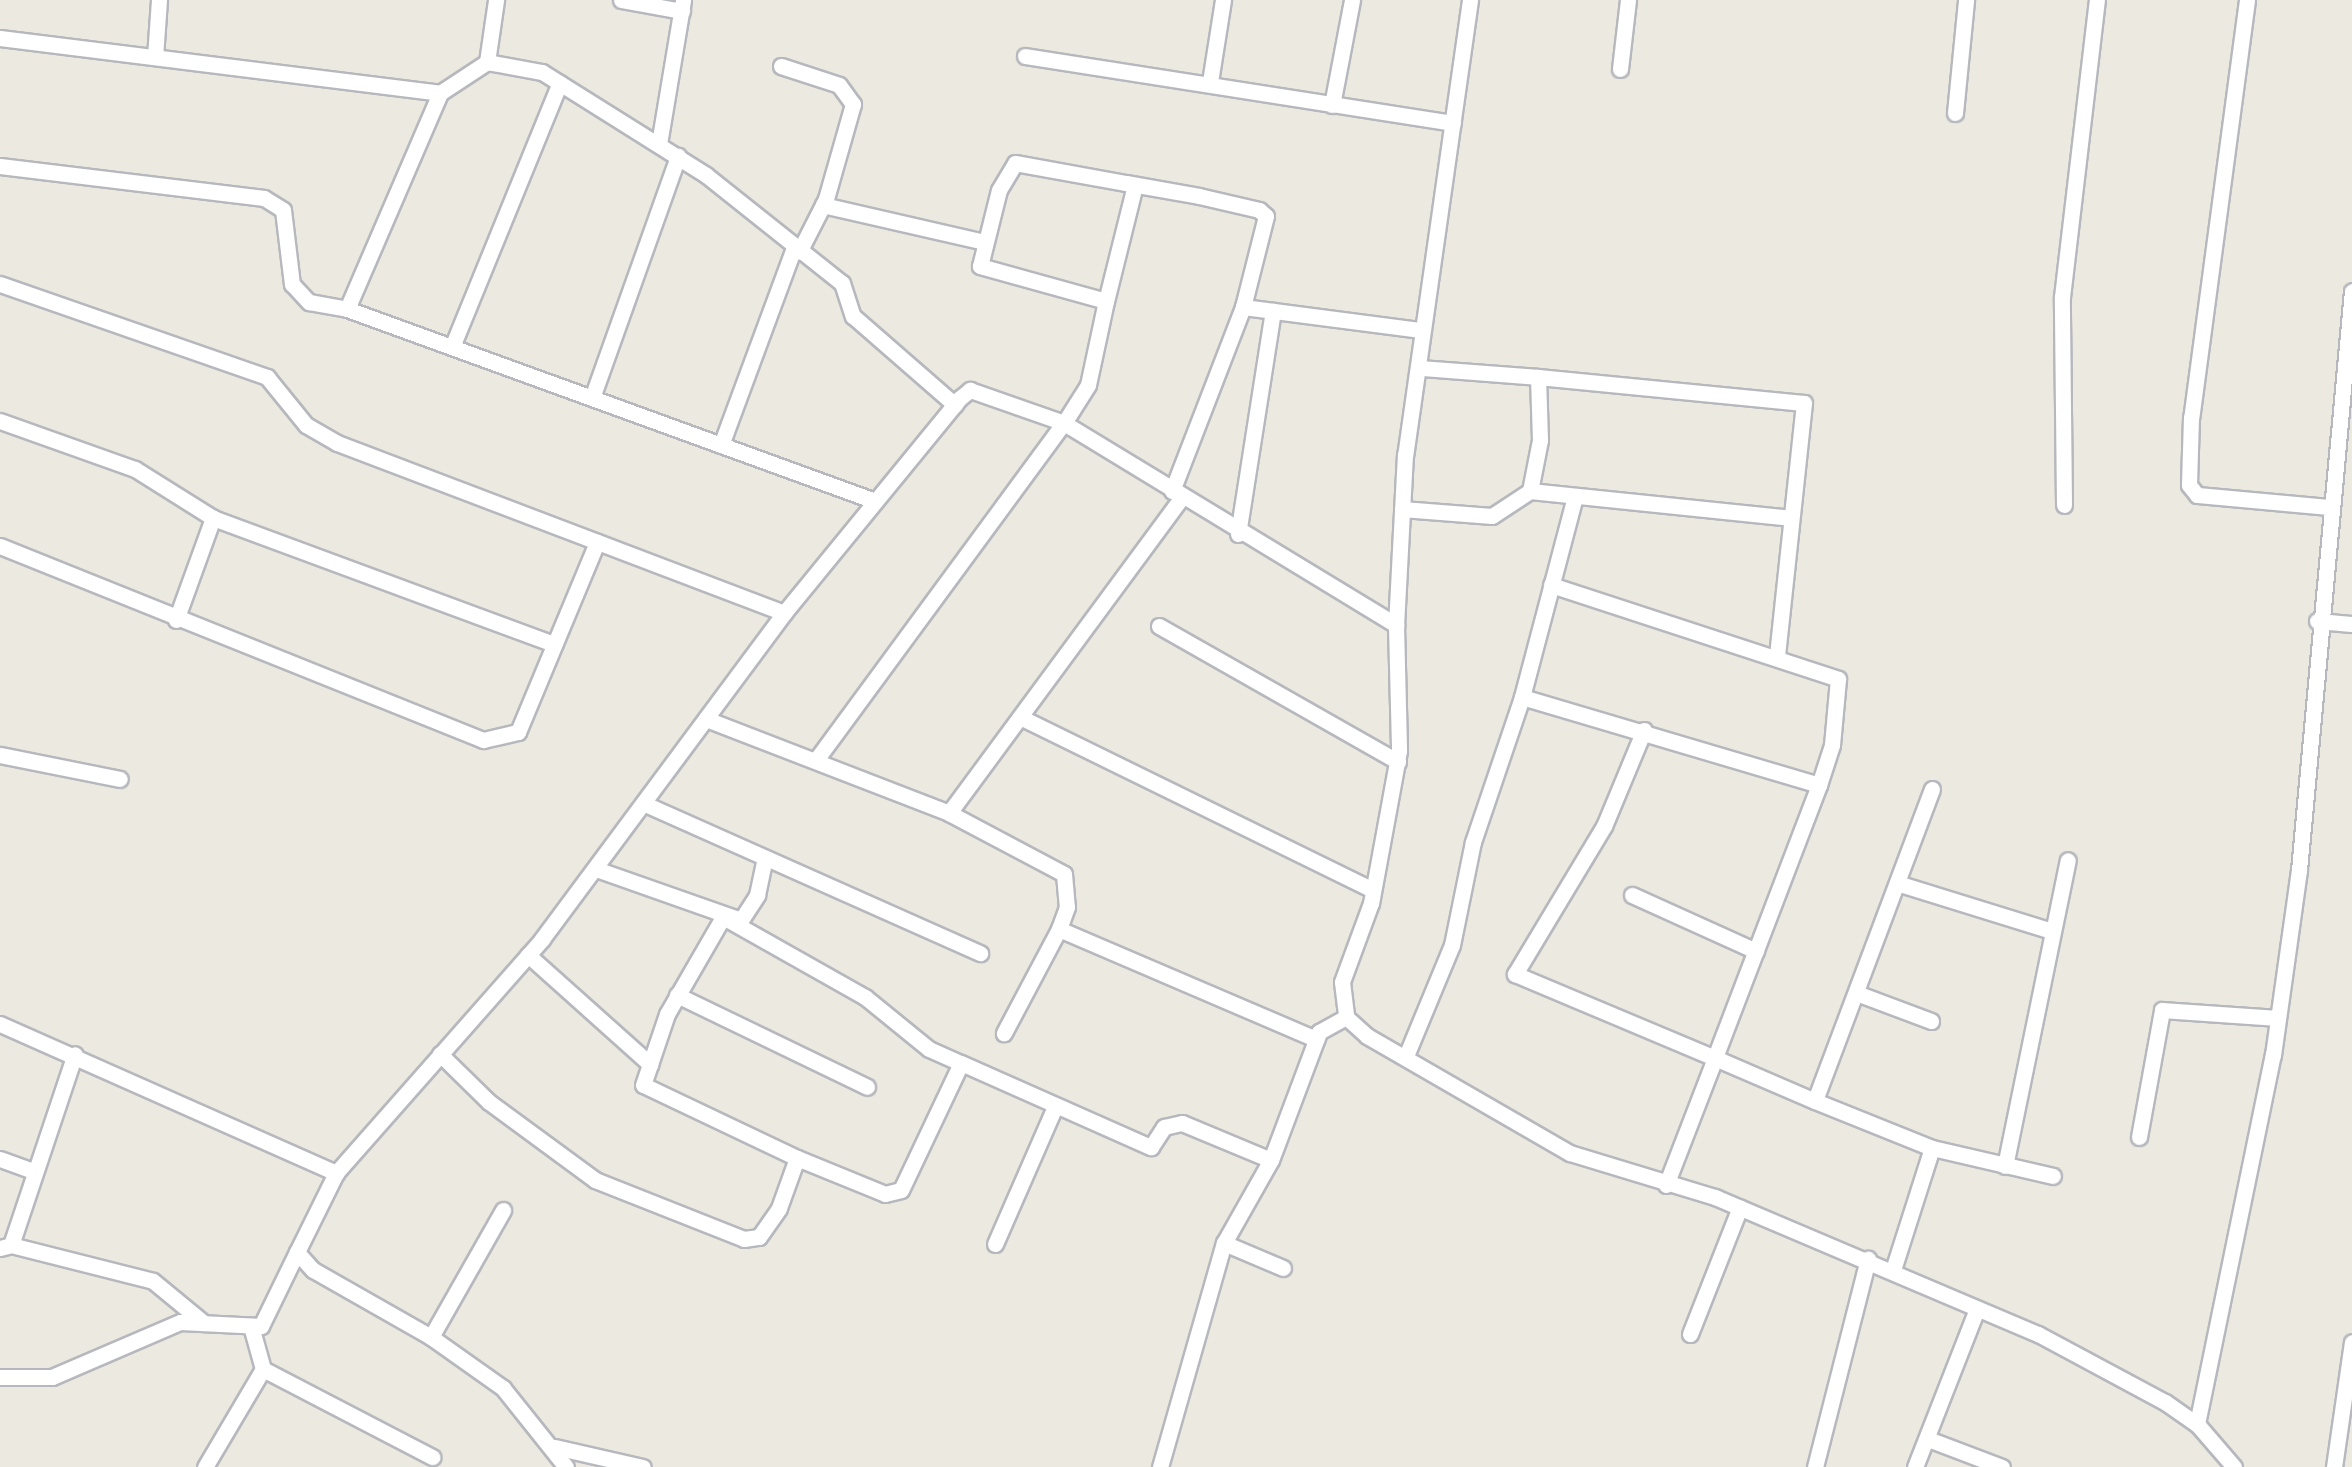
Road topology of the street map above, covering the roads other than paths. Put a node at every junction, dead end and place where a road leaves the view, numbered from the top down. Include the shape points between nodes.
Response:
1 (159, 0) edge
2 (496, 0) edge
3 (621, 0) edge
4 (1223, 0) edge
5 (1352, 0) edge
6 (1470, 0) edge
7 (1628, 0) edge
8 (1966, 0) edge
9 (2097, 0) edge
10 (2248, 0) edge
11 (683, 5) edge
12 (0, 38) edge
13 (1025, 56) dead end
14 (154, 57) junction
15 (487, 62) junction
16 (781, 66) dead end
17 (1620, 69) dead end
18 (1210, 82) junction
19 (560, 83) junction
20 (440, 93) junction
21 (1332, 105) junction
22 (1954, 113) dead end
23 (1453, 123) junction
24 (659, 144) junction
25 (678, 156) junction
26 (0, 166) edge
27 (1136, 185) junction
28 (823, 205) junction
29 (985, 242) junction
30 (797, 250) junction
31 (0, 284) edge
32 (2352, 291) edge
33 (1106, 301) junction
34 (1243, 307) junction
35 (347, 309) junction
36 (1272, 311) junction
37 (1420, 330) junction
38 (452, 347) junction
39 (1420, 368) junction
40 (1538, 378) junction
41 (592, 398) junction
42 (956, 404) junction
43 (0, 421) edge
44 (1064, 423) junction
45 (720, 445) junction
46 (1530, 491) junction
47 (1177, 494) junction
48 (1575, 497) junction
49 (875, 500) junction
50 (2064, 505) dead end
51 (2329, 507) junction
52 (1402, 509) junction
53 (213, 518) junction
54 (1790, 518) junction
55 (1238, 534) junction
56 (597, 542) junction
57 (0, 546) edge
58 (1551, 585) junction
59 (784, 613) junction
60 (176, 620) junction
61 (2317, 621) junction
62 (2352, 624) edge
63 (1396, 625) junction
64 (1158, 626) dead end
65 (554, 644) junction
66 (1777, 655) junction
67 (1522, 697) junction
68 (1020, 717) junction
69 (706, 719) junction
70 (1644, 730) junction
71 (0, 755) edge
72 (816, 760) junction
73 (1398, 762) junction
74 (120, 779) dead end
75 (1819, 786) junction
76 (1932, 790) dead end
77 (645, 804) junction
78 (949, 813) junction
79 (765, 858) junction
80 (2068, 860) dead end
81 (596, 869) junction
82 (1900, 884) junction
83 (1374, 890) junction
84 (1632, 895) dead end
85 (723, 917) junction
86 (1059, 929) junction
87 (2052, 931) junction
88 (1756, 951) junction
89 (980, 953) dead end
90 (528, 955) junction
91 (1859, 994) junction
92 (677, 995) junction
93 (1346, 1017) junction
94 (2278, 1018) junction
95 (1931, 1021) dead end
96 (0, 1024) edge
97 (1004, 1033) dead end
98 (1316, 1039) junction
99 (75, 1054) junction
100 (440, 1054) junction
101 (1406, 1056) junction
102 (1715, 1058) junction
103 (960, 1063) junction
104 (650, 1064) junction
105 (868, 1087) dead end
106 (1815, 1101) junction
107 (1054, 1109) junction
108 (2139, 1138) dead end
109 (1932, 1148) junction
110 (0, 1158) edge
111 (797, 1158) junction
112 (1270, 1160) junction
113 (2005, 1166) junction
114 (31, 1170) junction
115 (336, 1172) junction
116 (2054, 1176) dead end
117 (1666, 1184) junction
118 (1740, 1207) junction
119 (503, 1210) dead end
120 (1224, 1243) junction
121 (996, 1244) dead end
122 (5, 1246) edge
123 (297, 1252) junction
124 (1868, 1258) junction
125 (1283, 1268) dead end
126 (1894, 1270) junction
127 (1978, 1309) junction
128 (204, 1323) junction
129 (251, 1326) junction
130 (1690, 1334) dead end
131 (432, 1337) junction
132 (2352, 1342) edge
133 (263, 1369) junction
134 (0, 1377) edge
135 (2197, 1424) junction
136 (1928, 1439) junction
137 (554, 1447) junction
138 (432, 1457) dead end
139 (205, 1467) edge
140 (566, 1467) edge
141 (643, 1467) edge
142 (1160, 1467) edge
143 (1815, 1467) edge
144 (1915, 1467) edge
145 (2002, 1467) edge
146 (2234, 1467) edge
147 (2334, 1467) edge

1 - 14 street
2 - 15 street
3 - 11 street
4 - 18 street
5 - 21 street
6 - 23 street
7 - 17 street
8 - 22 street
9 - 50 street via 2062,297
10 - 51 street via 2191,418 2188,485 2197,496
11 - 24 street
12 - 14 street
13 - 18 street
14 - 20 street
15 - 19 street via 542,72
15 - 20 street
16 - 28 street via 840,84 853,104
18 - 21 street
19 - 24 street
19 - 38 street
20 - 35 street
21 - 23 street
23 - 37 street
24 - 25 street
25 - 30 street
25 - 41 street
26 - 35 street via 264,198 282,210 292,284 300,296
27 - 29 street via 1015,163 999,190
27 - 33 street
27 - 34 street via 1266,216
28 - 29 street
28 - 30 street
29 - 33 street via 980,266
30 - 42 street via 842,283 853,316
30 - 45 street
31 - 56 street via 267,377 306,425 337,443
32 - 51 street
33 - 44 street via 1088,384
34 - 36 street
34 - 47 street
35 - 38 street
36 - 37 street
36 - 55 street
37 - 39 street
38 - 41 street
39 - 40 street
39 - 52 street
40 - 46 street via 1540,440
40 - 54 street via 1804,403
41 - 45 street
42 - 44 street via 970,390
42 - 49 street
43 - 53 street via 135,469
44 - 47 street
44 - 72 street
45 - 49 street
46 - 48 street
46 - 52 street via 1492,516
47 - 55 street
47 - 68 street
48 - 54 street
48 - 58 street
49 - 59 street
51 - 61 street
52 - 63 street
53 - 60 street
53 - 65 street
54 - 66 street
55 - 63 street
56 - 59 street
56 - 65 street
57 - 60 street
58 - 66 street
58 - 67 street
59 - 69 street
60 - 65 street via 483,740 518,732
61 - 62 street
61 - 94 street via 2299,870
63 - 73 street
64 - 73 street
66 - 75 street via 1838,679 1832,745
67 - 70 street
67 - 101 street via 1473,842 1452,946
68 - 78 street
68 - 83 street
69 - 72 street
69 - 77 street
70 - 75 street
70 - 102 street via 1604,826 1515,974
71 - 74 street
72 - 78 street
73 - 83 street
75 - 88 street
76 - 82 street
77 - 79 street
77 - 81 street
78 - 86 street via 1064,874
79 - 85 street via 757,895 742,920
79 - 89 street
80 - 87 street
81 - 85 street
81 - 90 street
82 - 87 street
82 - 91 street
83 - 93 street via 1342,982
84 - 88 street
85 - 92 street
85 - 103 street via 865,997 929,1049
86 - 97 street
86 - 98 street
87 - 113 street
88 - 102 street
90 - 100 street
90 - 104 street
91 - 95 street
91 - 106 street
92 - 104 street
92 - 105 street
93 - 98 street
93 - 101 street
94 - 108 street via 2162,1010
94 - 135 street
96 - 99 street
98 - 112 street
99 - 114 street
99 - 115 street
100 - 111 street via 489,1102 595,1180 744,1238 759,1237 779,1208
100 - 115 street
101 - 117 street via 1544,1140
102 - 106 street
102 - 117 street
103 - 107 street
103 - 111 street via 900,1190 885,1194
104 - 111 street via 644,1085
106 - 109 street
107 - 112 street via 1151,1147 1164,1128 1182,1124
107 - 121 street
109 - 113 street
109 - 126 street
110 - 114 street
112 - 120 street
113 - 116 street
114 - 122 street
115 - 123 street
117 - 118 street
118 - 124 street
118 - 130 street
119 - 131 street
120 - 125 street
120 - 142 street
122 - 128 street via 153,1280
123 - 129 street via 261,1326
123 - 131 street via 313,1270
124 - 126 street
124 - 143 street
126 - 127 street
127 - 135 street via 2038,1334
127 - 136 street
128 - 129 street
128 - 134 street via 180,1322 52,1377
129 - 133 street
131 - 137 street via 502,1388
132 - 147 street
133 - 138 street
133 - 139 street
135 - 146 street
136 - 144 street
136 - 145 street
137 - 140 street
137 - 141 street

